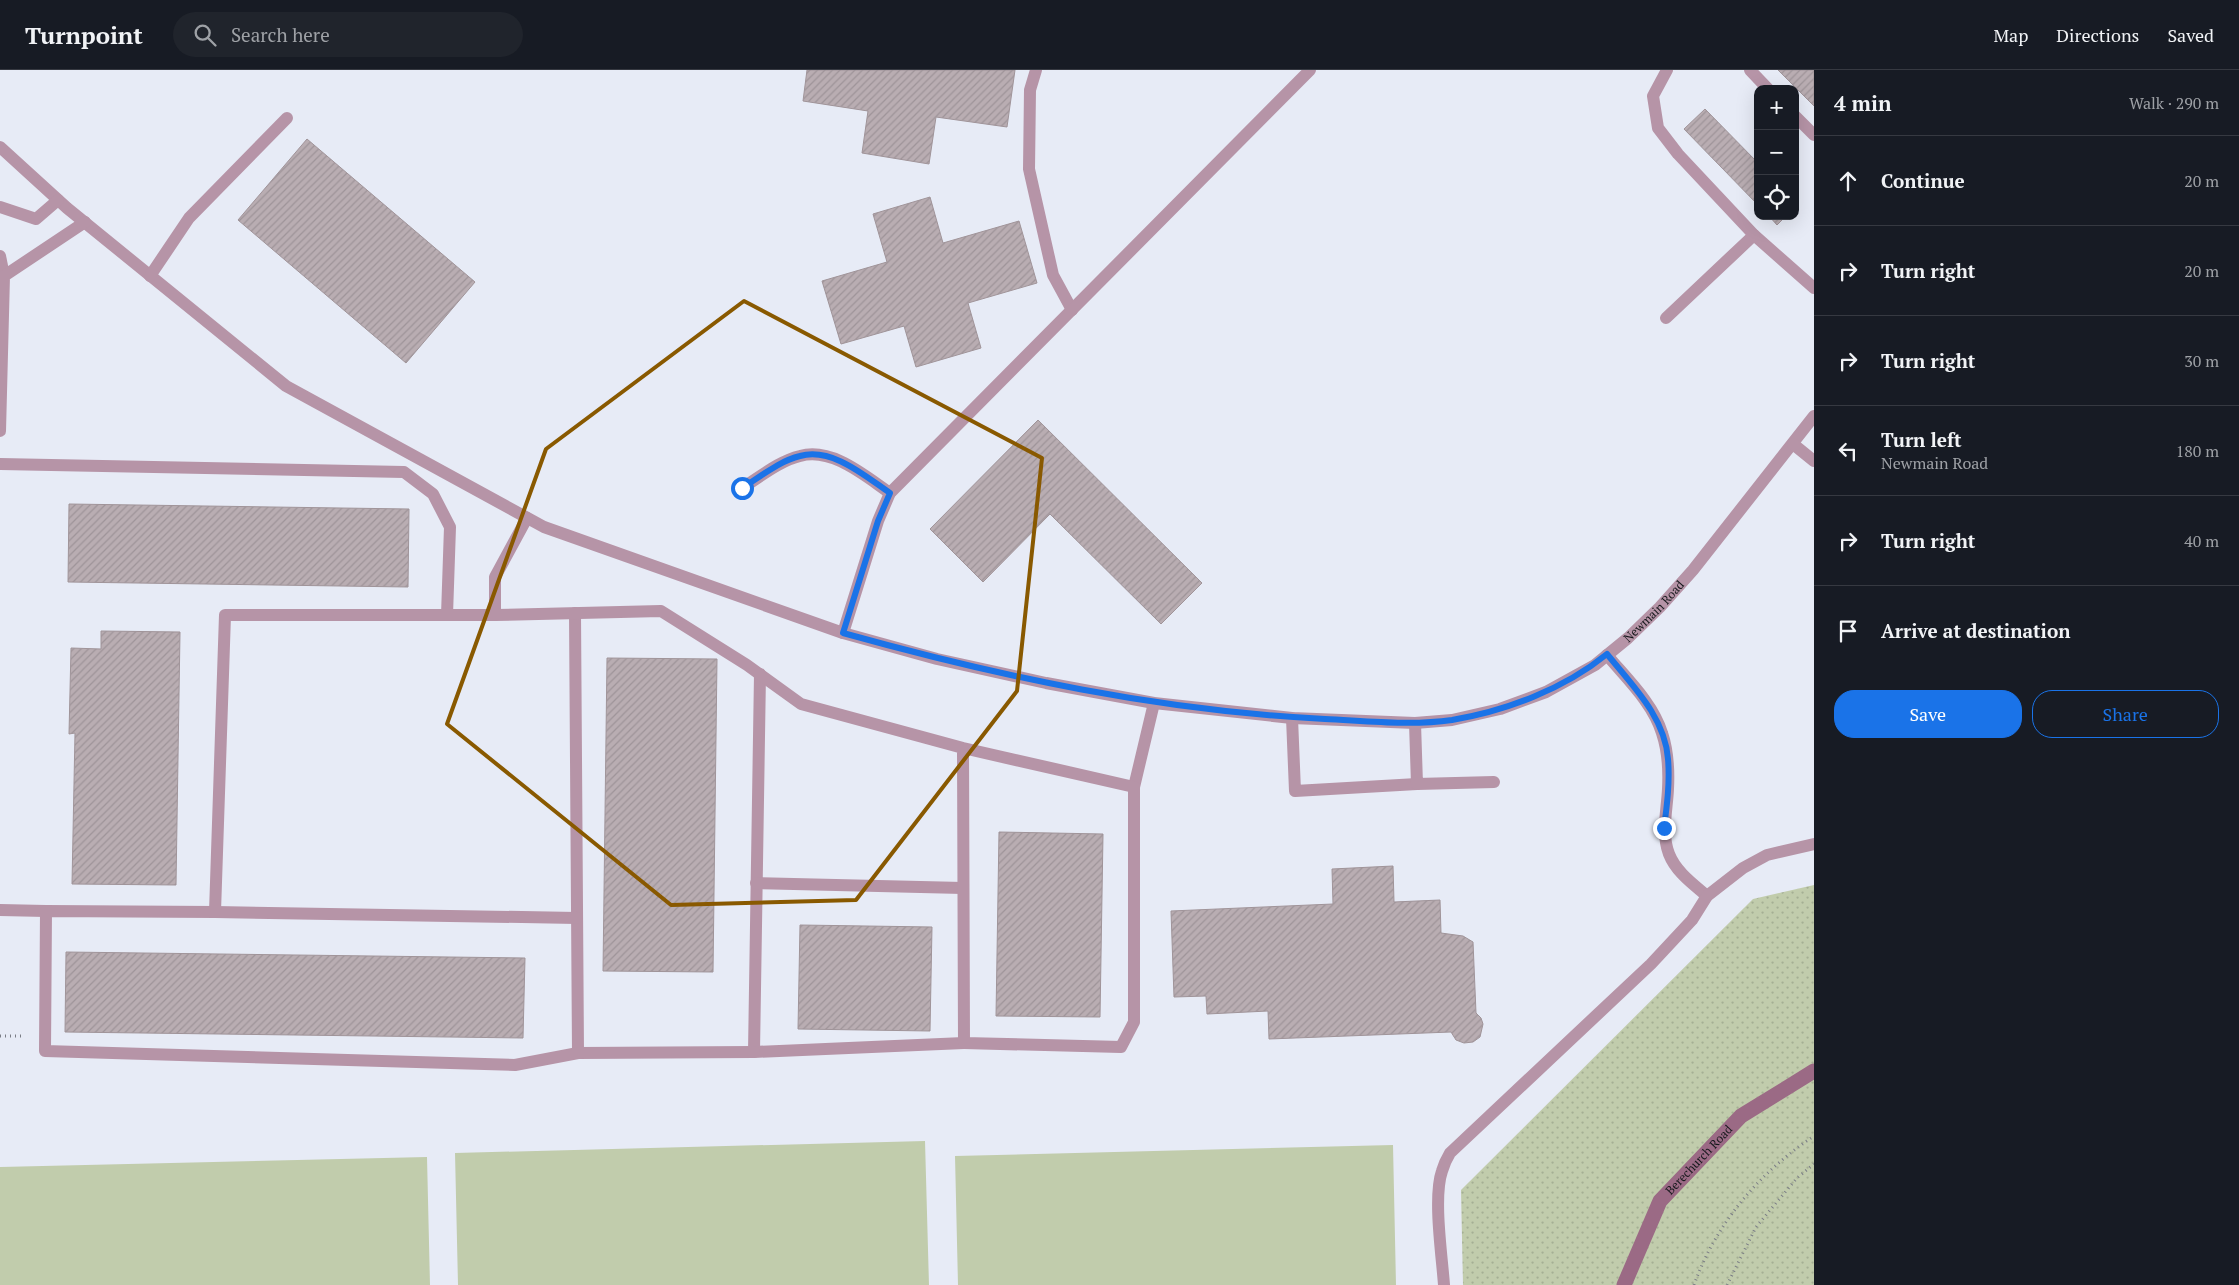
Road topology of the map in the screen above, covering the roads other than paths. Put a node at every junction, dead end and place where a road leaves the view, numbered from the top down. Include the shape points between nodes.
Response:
1 (1036, 70) edge
2 (1310, 70) edge
3 (1667, 70) edge
4 (1750, 70) edge
5 (1764, 85) edge
6 (287, 118) dead end
7 (1799, 120) edge
8 (1814, 135) edge
9 (0, 147) edge
10 (58, 200) junction
11 (0, 207) edge
12 (84, 222) junction
13 (1754, 235) junction
14 (0, 256) edge
15 (4, 276) junction
16 (150, 276) junction
17 (1814, 288) edge
18 (1072, 310) junction
19 (1666, 318) dead end
20 (1814, 416) edge
21 (0, 431) edge
22 (1793, 444) junction
23 (1814, 462) edge
24 (0, 464) edge
25 (742, 488) dead end
26 (890, 493) junction
27 (527, 518) junction
28 (575, 613) junction
29 (447, 615) junction
30 (495, 615) junction
31 (843, 633) junction
32 (1607, 654) junction
33 (760, 674) junction
34 (1154, 703) junction
35 (1292, 718) junction
36 (1415, 724) junction
37 (963, 748) junction
38 (1494, 782) dead end
39 (1417, 784) junction
40 (1134, 788) junction
41 (1814, 844) edge
42 (756, 883) junction
43 (963, 888) junction
44 (1708, 896) junction
45 (0, 910) edge
46 (46, 911) junction
47 (215, 912) junction
48 (577, 918) junction
49 (964, 1043) junction
50 (754, 1052) junction
51 (578, 1053) junction
52 (1814, 1071) edge
53 (1444, 1285) edge
54 (1624, 1285) edge

1 - 18 lane via 1030,90 1029,169 1054,275
2 - 18 lane
3 - 13 lane via 1653,96 1658,128
4 - 5 lane
6 - 16 lane via 189,218
7 - 8 lane
9 - 10 lane, Newmain Road
10 - 11 lane via 36,219
10 - 12 lane, Newmain Road
12 - 15 lane
12 - 16 lane, Newmain Road
13 - 17 lane
13 - 19 lane
14 - 15 lane
15 - 21 lane
16 - 27 lane, Newmain Road via 286,386
18 - 26 lane
20 - 22 lane, Newmain Road
22 - 23 lane
22 - 32 lane, Newmain Road via 1694,570 1660,607
24 - 29 lane via 404,472 433,494 450,527
25 - 26 lane via 788,460 812,454 830,456
26 - 31 lane
27 - 30 lane via 495,577
27 - 31 lane, Newmain Road via 544,527
28 - 30 lane
28 - 33 lane via 661,611
28 - 48 lane
29 - 30 lane
29 - 47 lane via 225,616
31 - 34 lane, Newmain Road via 936,659
32 - 36 lane, Newmain Road via 1595,665 1546,692 1500,709
32 - 44 lane via 1649,706 1661,730 1668,758 1664,828 1669,854 1681,873
33 - 37 lane via 800,704
33 - 42 lane
34 - 35 lane, Newmain Road
34 - 40 lane
35 - 36 lane, Newmain Road
35 - 39 lane via 1295,792
36 - 39 lane
37 - 40 lane
37 - 43 lane
38 - 39 lane
40 - 49 lane via 1134,1022 1120,1046
41 - 44 lane via 1767,855 1743,868
42 - 43 lane
42 - 50 lane
43 - 49 lane
44 - 53 lane via 1692,920 1651,964 1450,1152 1441,1172 1439,1190
45 - 46 lane
46 - 47 lane
46 - 51 lane via 45,1051 515,1065
47 - 48 lane
48 - 51 lane
49 - 50 lane
50 - 51 lane
52 - 54 street, Berechurch Road via 1741,1116 1660,1201

